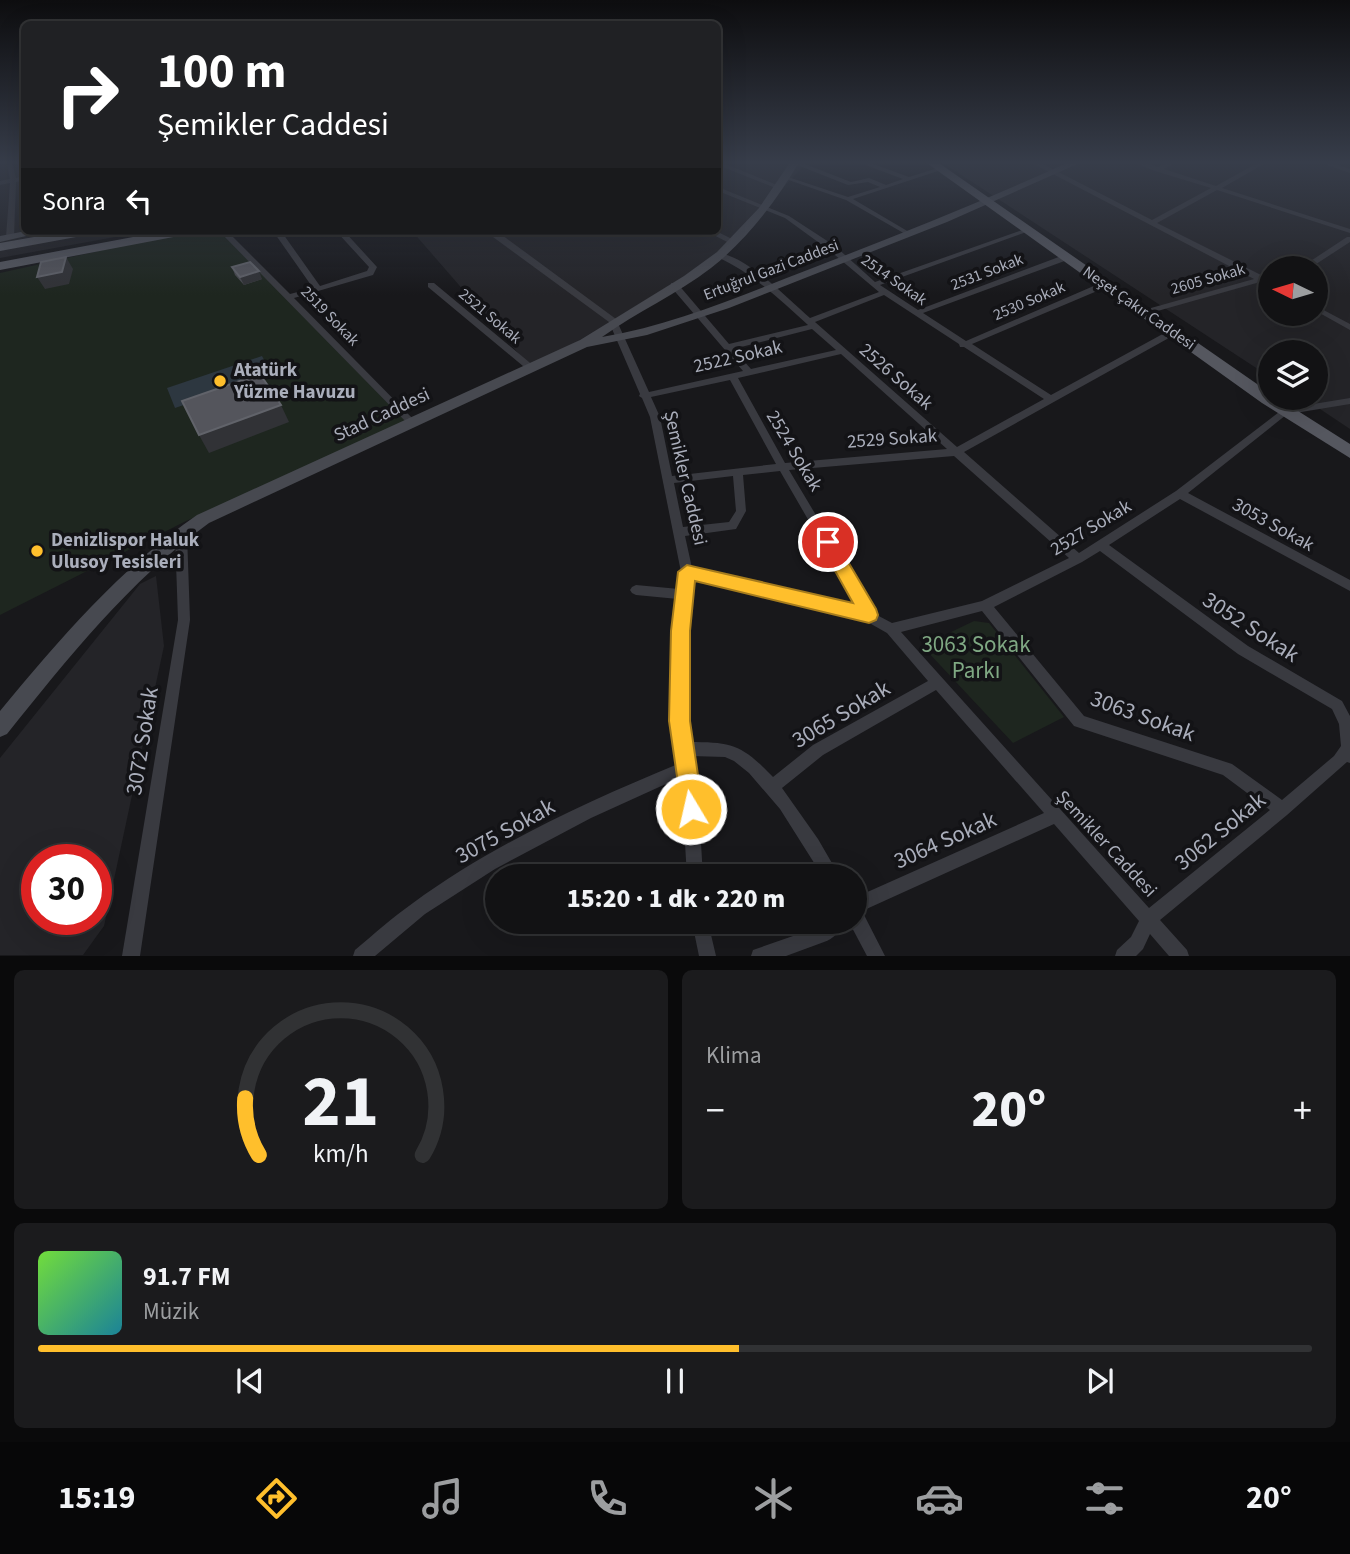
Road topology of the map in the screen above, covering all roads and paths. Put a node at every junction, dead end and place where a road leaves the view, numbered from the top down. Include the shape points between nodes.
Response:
1 (9, 206) edge
2 (761, 206) edge
3 (859, 206) edge
4 (980, 206) edge
5 (998, 206) edge
6 (999, 206) edge
7 (1118, 206) edge
8 (1186, 206) edge
9 (1270, 206) edge
10 (765, 207) junction
11 (1152, 223) junction
12 (1027, 230) junction
13 (1350, 231) edge
14 (907, 233) junction
15 (65, 235) edge
16 (124, 235) edge
17 (163, 235) edge
18 (227, 235) edge
19 (279, 235) edge
20 (344, 235) edge
21 (497, 235) edge
22 (719, 235) edge
23 (5, 238) edge
24 (1350, 239) edge
25 (734, 242) junction
26 (0, 247) edge
27 (720, 256) junction
28 (1323, 256) edge
29 (1067, 257) junction
30 (0, 258) edge
31 (842, 260) junction
32 (0, 266) edge
33 (1258, 277) edge
34 (1258, 280) edge
35 (1106, 284) junction
36 (431, 285) dead end
37 (674, 285) junction
38 (874, 285) junction
39 (770, 288) junction
40 (318, 289) junction
41 (884, 292) junction
42 (290, 297) junction
43 (1154, 310) junction
44 (699, 313) junction
45 (916, 313) junction
46 (1328, 315) edge
47 (613, 321) junction
48 (810, 324) junction
49 (1350, 327) edge
50 (1174, 332) junction
51 (618, 339) junction
52 (585, 343) junction
53 (963, 345) junction
54 (729, 347) junction
55 (840, 352) junction
56 (532, 369) junction
57 (749, 373) junction
58 (733, 377) junction
59 (1258, 385) edge
60 (1258, 388) edge
61 (644, 396) junction
62 (1052, 400) junction
63 (1350, 401) edge
64 (1328, 403) edge
65 (1281, 410) edge
66 (1292, 410) edge
67 (1292, 410) edge
68 (413, 424) junction
69 (1350, 446) edge
70 (956, 452) junction
71 (1350, 452) edge
72 (780, 467) junction
73 (738, 472) junction
74 (667, 480) junction
75 (1180, 494) junction
76 (680, 532) junction
77 (181, 534) junction
78 (1101, 545) junction
79 (1078, 559) junction
80 (687, 572) junction
81 (1350, 586) edge
82 (636, 590) dead end
83 (685, 595) junction
84 (985, 605) junction
85 (869, 615) junction
86 (891, 629) junction
87 (938, 682) junction
88 (0, 727) edge
89 (681, 749) junction
90 (1349, 750) edge
91 (685, 768) junction
92 (771, 788) junction
93 (1282, 810) junction
94 (1054, 816) junction
95 (694, 864) edge
96 (824, 864) edge
97 (867, 900) edge
98 (1149, 919) junction
99 (703, 934) edge
100 (824, 934) edge
101 (865, 934) edge
102 (128, 954) edge
103 (360, 956) edge
104 (708, 956) edge
105 (759, 956) edge
106 (877, 956) edge
107 (1123, 956) edge
108 (1181, 956) edge

1 - 23 street
2 - 10 street, 2514 Sokak
3 - 14 street
4 - 14 street, Ertuğrul Gazi Caddesi
5 - 12 main road, Neşet Çakır Caddesi
6 - 43 main road, Neşet Çakır Caddesi
7 - 11 street
8 - 11 street
9 - 13 street
10 - 25 street, Stad Caddesi
10 - 31 street, 2514 Sokak via 787,217
11 - 33 street
12 - 29 main road, Neşet Çakır Caddesi
12 - 38 street
14 - 31 street, Ertuğrul Gazi Caddesi
15 - 26 main road
16 - 30 main road
17 - 32 main road
18 - 42 street, 2519 Sokak
19 - 40 street
20 - 40 street via 373,267 365,276
21 - 47 street
22 - 25 street
24 - 28 street
25 - 27 street, Stad Caddesi
27 - 37 street, Stad Caddesi
27 - 39 street, 2526 Sokak via 740,264
29 - 35 main road, Neşet Çakır Caddesi
29 - 45 street, 2531 Sokak
31 - 38 street, 2514 Sokak
31 - 39 street, Ertuğrul Gazi Caddesi
34 - 43 street, 2605 Sokak
35 - 50 main road, Neşet Çakır Caddesi
35 - 53 street, 2530 Sokak
36 - 56 street, 2521 Sokak
37 - 44 street
37 - 47 street, Stad Caddesi
38 - 41 street, 2514 Sokak
39 - 44 street, Ertuğrul Gazi Caddesi
39 - 48 street, 2526 Sokak
40 - 42 street
41 - 45 street, 2514 Sokak
41 - 48 street
42 - 68 street, 2519 Sokak
43 - 59 main road, Neşet Çakır Caddesi
44 - 51 street, Ertuğrul Gazi Caddesi
44 - 54 street
45 - 53 street, 2514 Sokak
46 - 49 street
47 - 51 street, Şemikler Caddesi
47 - 52 street, Stad Caddesi
48 - 54 street
48 - 55 street, 2526 Sokak
50 - 60 main road, Neşet Çakır Caddesi
50 - 62 street, 2529 Sokak
51 - 52 street, Ertuğrul Gazi Caddesi
51 - 61 street, Şemikler Caddesi
52 - 56 street, Stad Caddesi
53 - 62 street, 2514 Sokak
54 - 57 street
55 - 57 street, 2522 Sokak
55 - 70 street, 2526 Sokak
56 - 68 street, Stad Caddesi
57 - 58 street, 2522 Sokak
58 - 61 street, 2522 Sokak
58 - 72 street, 2524 Sokak
61 - 74 street, Şemikler Caddesi via 654,417
62 - 70 street, 2529 Sokak
63 - 64 street
65 - 75 street, 2527 Sokak
66 - 69 main road, Neşet Çakır Caddesi
67 - 71 main road, Neşet Çakır Caddesi
68 - 77 street, Stad Caddesi via 203,519
70 - 72 street, 2529 Sokak
70 - 79 street, 2526 Sokak
72 - 73 street, 2529 Sokak
72 - 85 street, 2524 Sokak
73 - 74 street, 2529 Sokak
73 - 76 street via 741,511 732,526
74 - 76 street, Şemikler Caddesi
75 - 78 street, 2527 Sokak
75 - 81 street, 3053 Sokak
76 - 80 street, Şemikler Caddesi
77 - 88 street, Stad Caddesi via 102,604
77 - 102 street, 3072 Sokak via 184,620
78 - 79 street, 2527 Sokak
78 - 90 street, 3052 Sokak via 1243,650 1337,705 1345,714
79 - 84 street, 2527 Sokak
80 - 83 street
80 - 85 street, Şemikler Caddesi
82 - 83 street
83 - 89 street
84 - 86 street, 2527 Sokak
84 - 93 street, 3063 Sokak via 1079,721 1227,769
85 - 86 street, Şemikler Caddesi
86 - 87 street, Şemikler Caddesi
87 - 92 street, 3065 Sokak via 818,750
87 - 94 street, Şemikler Caddesi
89 - 91 street
89 - 92 street via 727,750
90 - 93 street, 3062 Sokak
91 - 95 street
91 - 103 street, 3075 Sokak via 501,856 427,902
92 - 96 street via 797,817
93 - 98 street, 3062 Sokak
94 - 97 street, 3064 Sokak
94 - 98 street, Şemikler Caddesi
98 - 107 street, 3062 Sokak via 1137,943
98 - 108 street, Şemikler Caddesi
99 - 104 street
100 - 105 street
101 - 106 street

